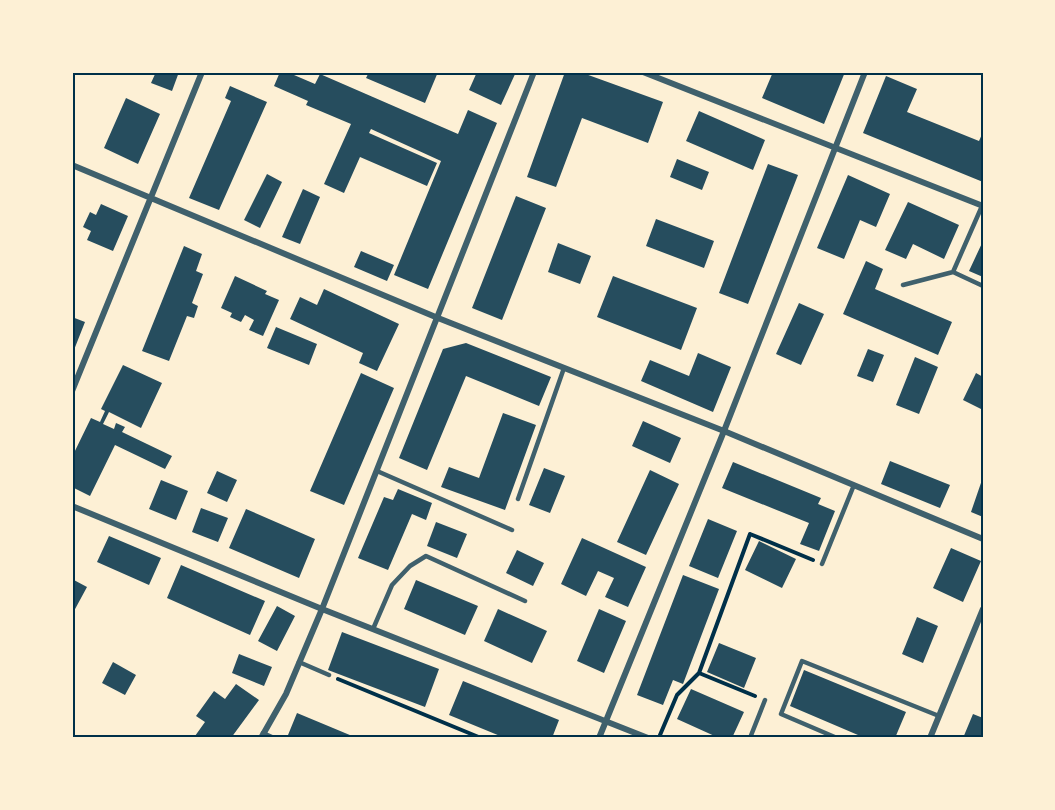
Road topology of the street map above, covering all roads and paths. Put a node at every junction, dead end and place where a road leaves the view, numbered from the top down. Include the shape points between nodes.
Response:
1 (202, 72) edge
2 (534, 72) edge
3 (643, 72) edge
4 (865, 72) edge
5 (835, 148) junction
6 (72, 165) edge
7 (150, 199) junction
8 (982, 206) edge
9 (953, 272) junction
10 (903, 285) dead end
11 (983, 286) edge
12 (438, 318) junction
13 (564, 368) junction
14 (72, 391) edge
15 (724, 431) junction
16 (377, 471) junction
17 (854, 485) junction
18 (518, 499) dead end
19 (72, 506) edge
20 (512, 530) dead end
21 (983, 539) edge
22 (822, 564) joint
23 (525, 601) dead end
24 (322, 609) junction
25 (983, 609) edge
26 (373, 629) junction
27 (299, 662) junction
28 (699, 673) junction
29 (329, 675) joint
30 (765, 700) joint
31 (939, 716) junction
32 (606, 721) junction
33 (262, 736) edge
34 (274, 738) edge
35 (481, 738) edge
36 (599, 738) edge
37 (648, 738) edge
38 (659, 738) edge
39 (750, 738) edge
40 (837, 738) edge
41 (930, 738) edge

1 - 7 street
2 - 12 street
3 - 5 street
4 - 5 street
5 - 8 street
5 - 15 street
6 - 7 street
7 - 12 street
7 - 14 street
8 - 9 lane
9 - 10 lane
9 - 11 lane
12 - 13 street
12 - 16 street
13 - 15 street
13 - 18 lane
15 - 17 street
15 - 32 street
16 - 20 lane
16 - 24 street
17 - 21 street
17 - 22 lane
19 - 24 street
22 - 28 path via 750,534
23 - 26 lane via 426,556 392,585
24 - 26 street
24 - 27 street
25 - 31 street
26 - 32 street
27 - 29 lane
27 - 33 street
28 - 30 path
28 - 38 path via 677,695
29 - 35 path
30 - 39 lane
31 - 40 lane via 802,661 781,714
31 - 41 street
32 - 36 street
32 - 37 street
33 - 34 lane

